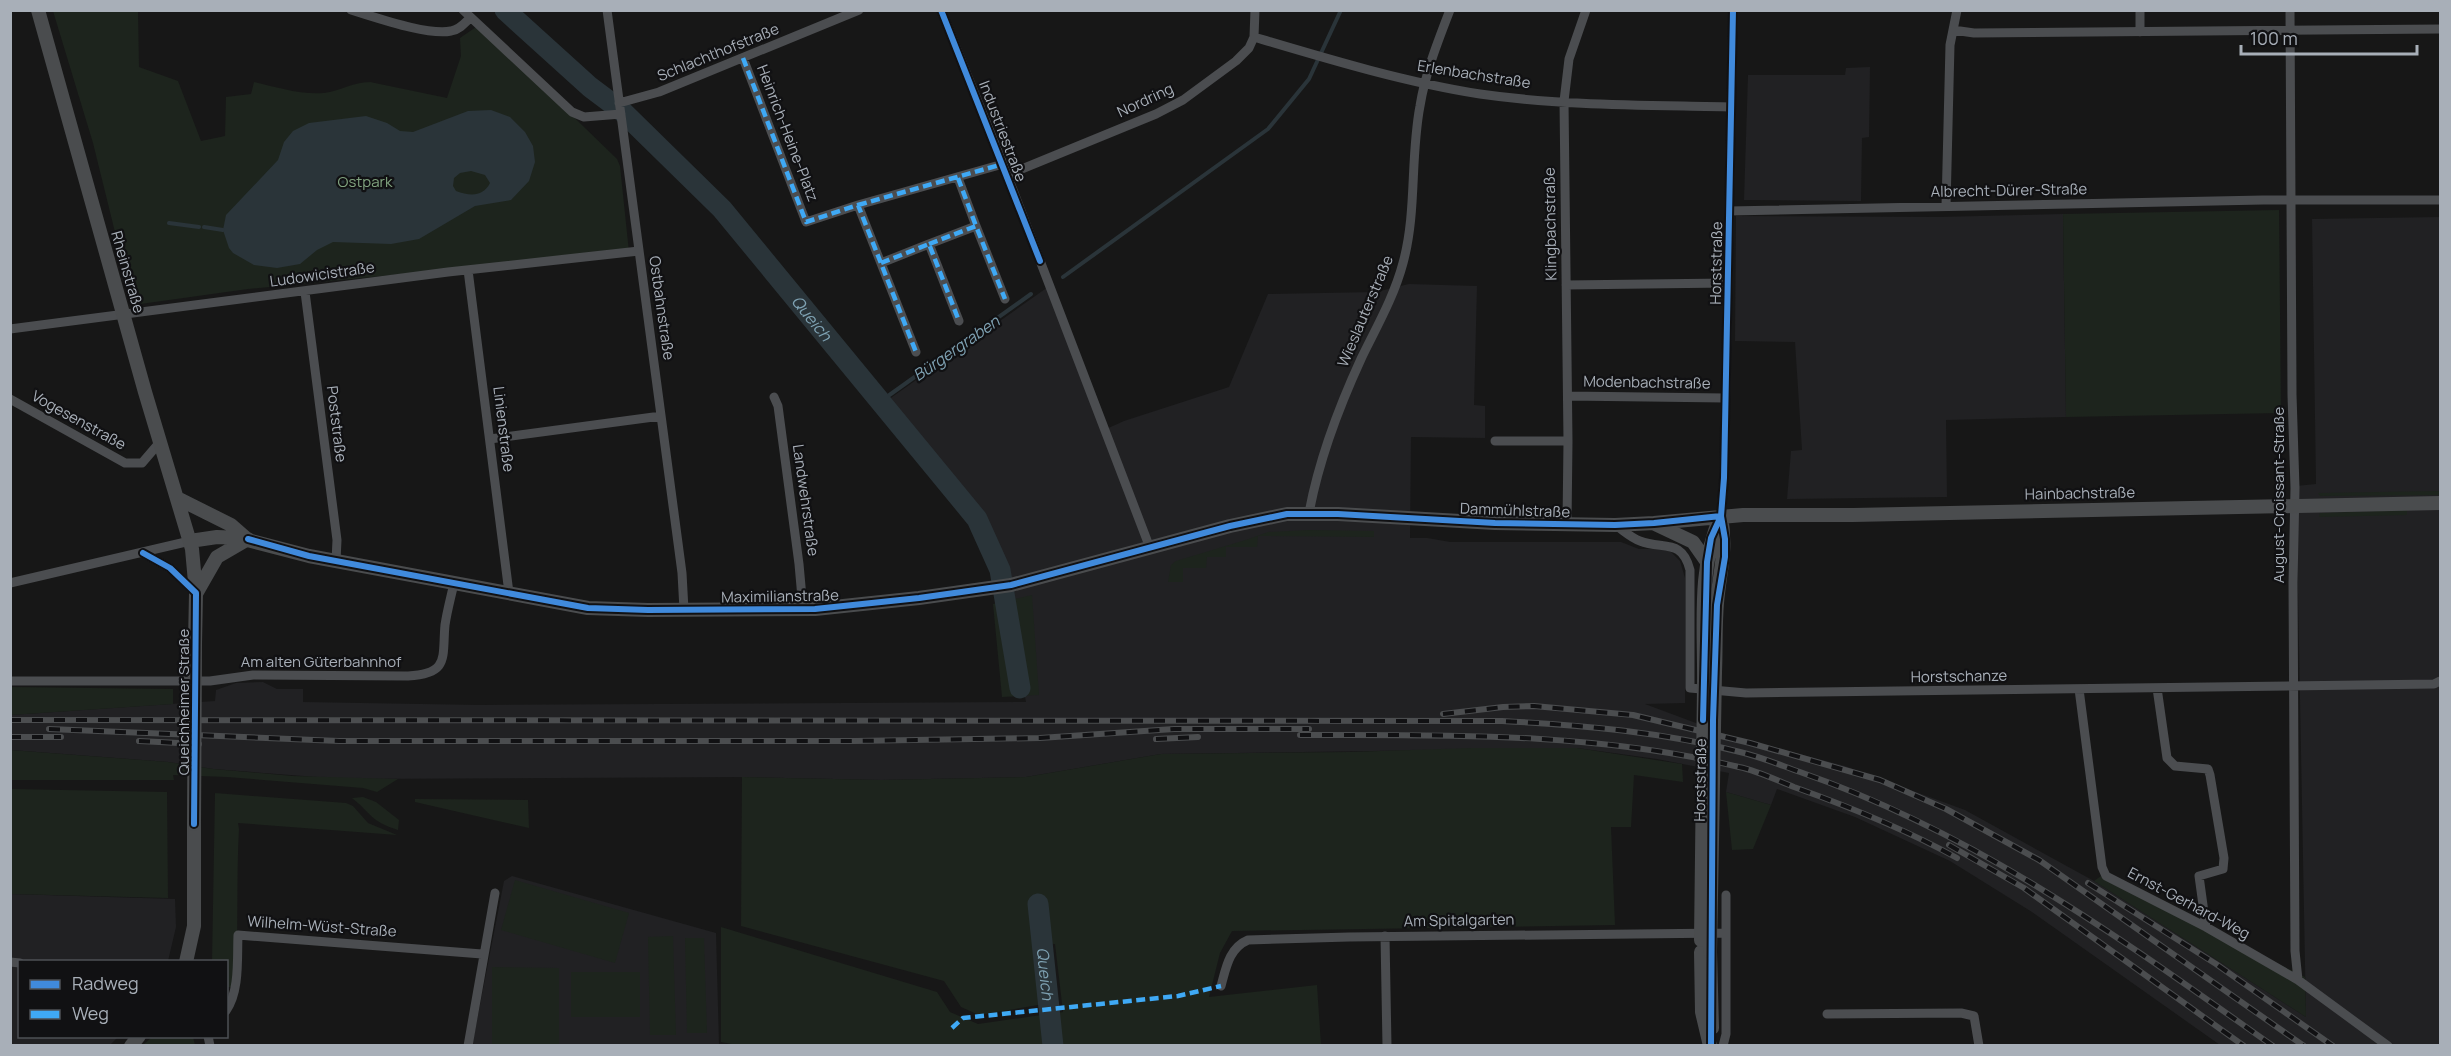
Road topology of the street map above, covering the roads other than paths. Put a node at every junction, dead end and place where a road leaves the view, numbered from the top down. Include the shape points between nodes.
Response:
1 (38, 10) edge
2 (351, 10) edge
3 (463, 10) edge
4 (607, 10) edge
5 (859, 10) edge
6 (941, 10) edge
7 (1255, 10) edge
8 (1450, 10) edge
9 (1586, 10) edge
10 (1733, 10) edge
11 (1957, 10) edge
12 (2140, 10) edge
13 (2290, 10) edge
14 (470, 18) junction
15 (2440, 29) edge
16 (1953, 30) junction
17 (2290, 31) junction
18 (2140, 32) junction
19 (1254, 37) junction
20 (743, 58) junction
21 (1426, 83) junction
22 (1564, 101) junction
23 (619, 103) junction
24 (1731, 107) junction
25 (621, 114) junction
26 (1003, 164) junction
27 (1007, 175) junction
28 (958, 178) junction
29 (2291, 201) junction
30 (2440, 201) edge
31 (858, 205) junction
32 (1946, 206) junction
33 (1729, 211) junction
34 (976, 226) junction
35 (928, 244) junction
36 (639, 251) junction
37 (881, 263) junction
38 (468, 270) junction
39 (1727, 283) junction
40 (1566, 285) junction
41 (305, 292) junction
42 (1005, 299) dead end
43 (123, 315) junction
44 (959, 321) dead end
45 (10, 329) edge
46 (916, 351) dead end
47 (1568, 396) junction
48 (774, 397) dead end
49 (1725, 398) junction
50 (10, 399) edge
51 (661, 416) junction
52 (490, 439) junction
53 (1495, 441) dead end
54 (1568, 441) junction
55 (159, 442) junction
56 (177, 498) junction
57 (2440, 503) edge
58 (2295, 506) junction
59 (1308, 513) junction
60 (1721, 516) junction
61 (1654, 523) junction
62 (1567, 524) junction
63 (1615, 525) junction
64 (248, 539) junction
65 (190, 541) junction
66 (1150, 548) junction
67 (143, 553) junction
68 (336, 561) junction
69 (1707, 562) junction
70 (454, 583) junction
71 (10, 584) edge
72 (196, 593) junction
73 (509, 593) junction
74 (1711, 605) junction
75 (803, 609) junction
76 (684, 610) junction
77 (10, 681) edge
78 (2440, 681) edge
79 (2294, 687) junction
80 (2157, 688) junction
81 (2079, 689) junction
82 (495, 893) dead end
83 (1726, 895) dead end
84 (2206, 927) junction
85 (1725, 933) junction
86 (1384, 936) junction
87 (192, 941) junction
88 (482, 954) junction
89 (187, 960) edge
90 (194, 960) edge
91 (2298, 980) junction
92 (1221, 986) dead end
93 (228, 1009) edge
94 (1827, 1014) dead end
95 (468, 1046) edge
96 (1387, 1046) edge
97 (1711, 1046) edge
98 (1723, 1046) edge
99 (1979, 1046) edge
100 (2388, 1046) edge

1 - 43 street, Rheinstraße
2 - 14 street via 445,32
3 - 14 street
4 - 23 street, Ostbahnstraße
5 - 20 street, Schlachthofstraße
6 - 26 street, Industriestraße
7 - 19 street
8 - 21 street, Wieslauterstraße
9 - 22 street, Klingbachstraße via 1569,59
10 - 24 street, Horststraße
11 - 16 street
12 - 18 street
13 - 17 street, August-Croissant-Straße
14 - 25 street via 572,112 584,117
15 - 17 street
16 - 18 street
16 - 32 street
17 - 18 street
17 - 29 street, August-Croissant-Straße
19 - 21 street, Erlenbachstraße
19 - 27 street, Nordring via 1243,55 1176,104
20 - 23 street, Schlachthofstraße via 659,92
20 - 31 street, Heinrich-Heine-Platz via 806,222
21 - 22 street, Erlenbachstraße via 1488,95
21 - 59 street, Wieslauterstraße via 1420,105 1412,211 1403,263 1330,435
22 - 24 street, Erlenbachstraße
22 - 40 street, Klingbachstraße
23 - 25 street, Ostbahnstraße
24 - 33 street, Horststraße
25 - 36 street, Ostbahnstraße
26 - 27 street, Industriestraße
26 - 28 street
27 - 66 street, Industriestraße
28 - 31 street
28 - 34 street
29 - 30 street, Albrecht-Dürer-Straße
29 - 32 street, Albrecht-Dürer-Straße
29 - 58 street, August-Croissant-Straße
31 - 37 street
32 - 33 street, Albrecht-Dürer-Straße
33 - 39 street, Horststraße
34 - 35 street
34 - 42 street
35 - 37 street
35 - 44 street
36 - 38 street, Ludowicistraße
36 - 51 street, Ostbahnstraße
37 - 46 street
38 - 41 street, Ludowicistraße
38 - 52 street, Linienstraße
39 - 40 street
39 - 49 street, Horststraße
40 - 47 street, Klingbachstraße
41 - 43 street, Ludowicistraße
41 - 68 street, Poststraße via 337,540
43 - 45 street, Ludowicistraße
43 - 55 street, Rheinstraße
47 - 49 street, Modenbachstraße
47 - 54 street, Klingbachstraße
48 - 75 street, Landwehrstraße via 781,424
49 - 60 street, Horststraße
50 - 55 street, Vogesenstraße via 130,465 142,463
51 - 52 street
51 - 76 street, Ostbahnstraße
52 - 73 street, Linienstraße
53 - 54 street
54 - 62 street, Klingbachstraße
55 - 56 street, Rheinstraße
56 - 64 street, Maximilianstraße via 231,525
56 - 65 street, Rheinstraße
57 - 58 street, Hainbachstraße
58 - 60 street, Hainbachstraße
58 - 79 street, August-Croissant-Straße
59 - 62 street, Dammühlstraße
59 - 66 street, Maximilianstraße via 1257,520
60 - 61 street, Dammühlstraße
60 - 69 street, Horststraße via 1711,538
60 - 74 street, Horststraße via 1725,557
61 - 63 street, Dammühlstraße
61 - 69 street via 1693,542
62 - 63 street, Dammühlstraße
63 - 81 street, Horstschanze via 1640,541 1674,547 1685,557 1690,570 1690,688 1758,693
64 - 65 street, Maximilianstraße via 217,537
64 - 68 street, Maximilianstraße
64 - 72 street via 217,557
65 - 67 street
65 - 72 street, Queichheimer Straße
66 - 75 street, Maximilianstraße via 987,589
67 - 71 street
67 - 72 street via 170,568
68 - 70 street, Maximilianstraße
69 - 74 street, Horststraße
70 - 73 street, Maximilianstraße
70 - 77 street, Am alten Güterbahnhof via 445,623 444,658 438,669 417,675
72 - 87 street, Queichheimer Straße, bridge
73 - 76 street, Maximilianstraße via 588,608
74 - 97 street, Horststraße, bridge via 1702,1012
75 - 76 street, Maximilianstraße
78 - 79 street, Horstschanze
79 - 80 street, Horstschanze
79 - 91 street, August-Croissant-Straße
80 - 81 street, Horstschanze
80 - 84 street via 2167,758 2175,766 2208,769 2210,775 2224,858 2223,869 2199,876
81 - 84 street, Ernst-Gerhard-Weg via 2106,876
82 - 88 street
83 - 85 street
84 - 91 street, Ernst-Gerhard-Weg
85 - 86 street, Am Spitalgarten
85 - 98 street
86 - 92 street, Am Spitalgarten via 1248,940 1232,953
86 - 96 street
87 - 89 street, Queichheimer Straße
87 - 90 street
88 - 93 street, Wilhelm-Wüst-Straße via 238,935 235,987
88 - 95 street
91 - 100 street, Ernst-Gerhard-Weg
94 - 99 street via 1961,1013 1974,1016

